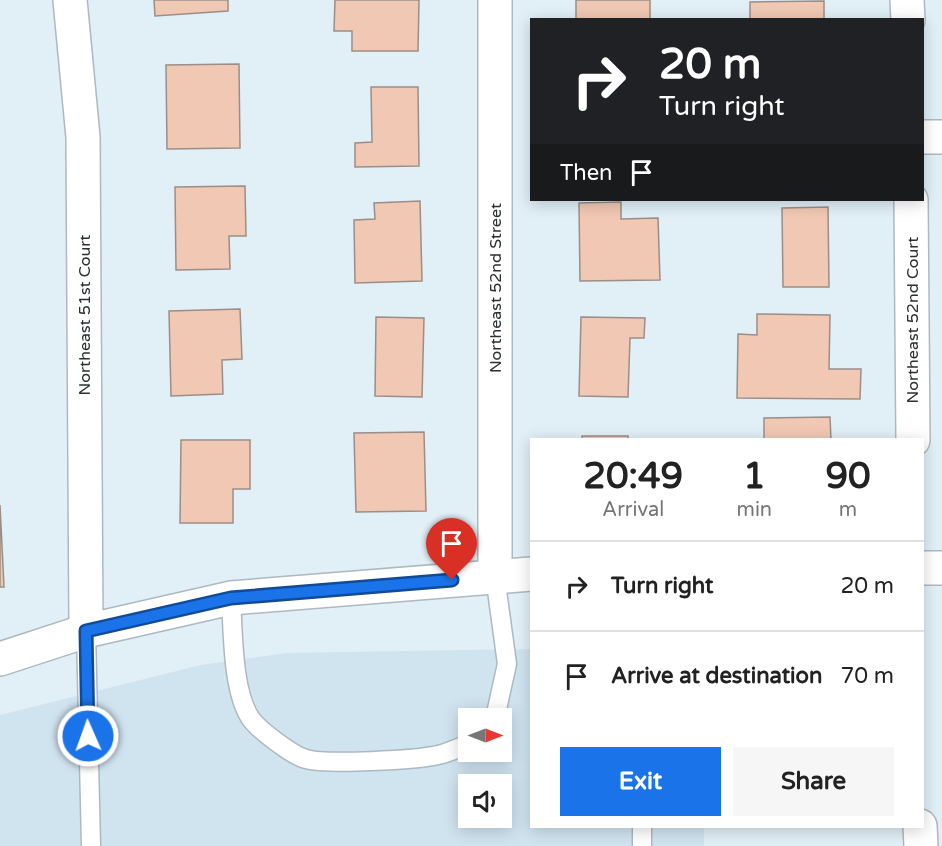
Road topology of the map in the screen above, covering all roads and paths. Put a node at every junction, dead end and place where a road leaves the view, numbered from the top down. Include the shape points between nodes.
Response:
1 (70, 0) edge
2 (495, 0) edge
3 (908, 0) edge
4 (908, 18) edge
5 (942, 136) edge
6 (924, 137) edge
7 (911, 201) edge
8 (913, 438) edge
9 (924, 568) edge
10 (942, 568) edge
11 (530, 574) edge
12 (495, 576) junction
13 (231, 598) junction
14 (86, 631) junction
15 (0, 659) edge
16 (497, 708) edge
17 (458, 748) edge
18 (642, 828) edge
19 (920, 828) edge
20 (91, 846) edge
21 (642, 846) edge
22 (921, 846) edge

1 - 14 street, Northeast 51st Court via 83,136
2 - 12 street, Northeast 52nd Street
3 - 4 street
5 - 6 street
7 - 8 street, Northeast 52nd Court
9 - 10 street
11 - 12 street
12 - 13 street
12 - 16 lane via 507,664
13 - 14 street
13 - 17 lane via 240,688 251,718 279,743 305,759 344,762 437,756
14 - 15 street
14 - 20 lane
18 - 21 lane
19 - 22 street

